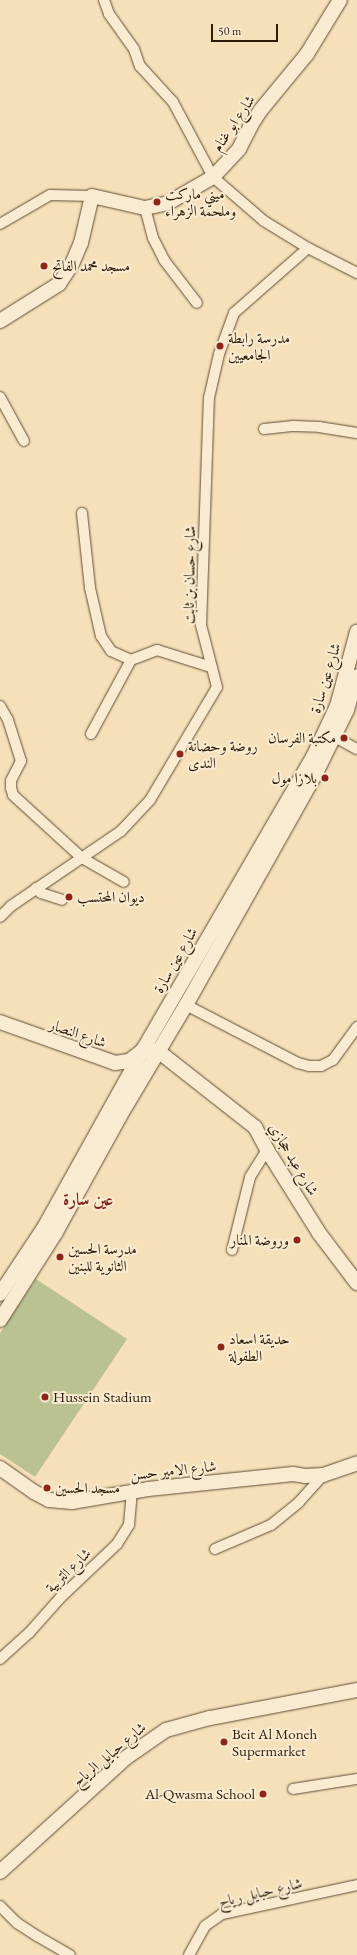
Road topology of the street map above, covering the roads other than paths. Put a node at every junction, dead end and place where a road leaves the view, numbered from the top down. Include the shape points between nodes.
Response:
1 (104, 0) edge
2 (340, 0) edge
3 (213, 178) junction
4 (92, 196) junction
5 (145, 208) junction
6 (1, 225) edge
7 (308, 248) junction
8 (357, 273) edge
9 (197, 302) dead end
10 (0, 321) edge
11 (0, 397) edge
12 (264, 429) dead end
13 (357, 433) edge
14 (24, 441) dead end
15 (82, 514) dead end
16 (357, 632) edge
17 (131, 660) junction
18 (211, 667) junction
19 (357, 676) edge
20 (0, 706) edge
21 (91, 734) dead end
22 (335, 737) junction
23 (357, 749) edge
24 (82, 858) junction
25 (124, 882) dead end
26 (36, 888) junction
27 (62, 900) dead end
28 (0, 917) edge
29 (186, 1005) junction
30 (0, 1022) edge
31 (357, 1027) edge
32 (143, 1050) junction
33 (158, 1051) junction
34 (267, 1150) junction
35 (232, 1250) dead end
36 (357, 1283) edge
37 (0, 1294) edge
38 (0, 1320) edge
39 (357, 1463) edge
40 (0, 1468) edge
41 (323, 1475) junction
42 (132, 1491) junction
43 (215, 1549) dead end
44 (0, 1659) edge
45 (357, 1690) edge
46 (357, 1779) edge
47 (293, 1789) dead end
48 (0, 1872) edge
49 (357, 1885) edge
50 (0, 1906) edge
51 (70, 1955) edge
52 (189, 1955) edge

1 - 3 street via 109,14 134,49 140,66 173,102
2 - 3 street, شارع ابو غنام via 308,54 260,111 239,149
3 - 5 street, شارع ابو غنام via 168,204
3 - 7 street via 264,221
4 - 5 street, شارع ابو غنام
4 - 6 street via 50,195
4 - 10 street via 81,243 59,284
5 - 9 street via 153,238 164,260
7 - 8 street
7 - 18 street, شارع حسان بن ثابت via 234,313 209,398 201,625
11 - 14 street
12 - 13 street via 319,426
15 - 17 street via 90,588 101,636 111,651
16 - 32 street, شارع عين سارة via 337,706 322,739
17 - 18 street via 157,650
17 - 21 street
18 - 24 street, شارع حسان بن ثابت via 217,687 150,800 121,831
19 - 22 street, شارع عين سارة
20 - 24 street via 8,720 21,761 11,781 12,792
22 - 23 street
22 - 29 street, شارع عين سارة
24 - 25 street
24 - 26 street, شارع حسان بن ثابت
26 - 27 street via 41,893
26 - 28 street, شارع حسان بن ثابت
29 - 31 street via 309,1066 321,1066 333,1060
29 - 33 street, شارع عين سارة
30 - 32 street, شارع النصار via 115,1063 129,1061
32 - 33 street
32 - 37 street, شارع عين سارة via 45,1226
33 - 34 street, شارع عبد حجازي via 255,1127
33 - 38 street, شارع عين سارة via 56,1232
34 - 35 street via 250,1177
34 - 36 street, شارع عبد حجازي via 319,1233
39 - 41 street, شارع الامير حسن
40 - 42 street, شارع الامير حسن via 34,1492 49,1500 60,1502
41 - 42 street, شارع الامير حسن via 293,1474
41 - 43 street via 300,1502 271,1525
42 - 44 street, شارع التربية via 129,1525 121,1539
45 - 48 street, شارع حبايل الرياح via 210,1718 166,1730 128,1758
46 - 47 street
49 - 52 street, شارع حبايل رياح via 222,1914 205,1926
50 - 51 street via 17,1923

